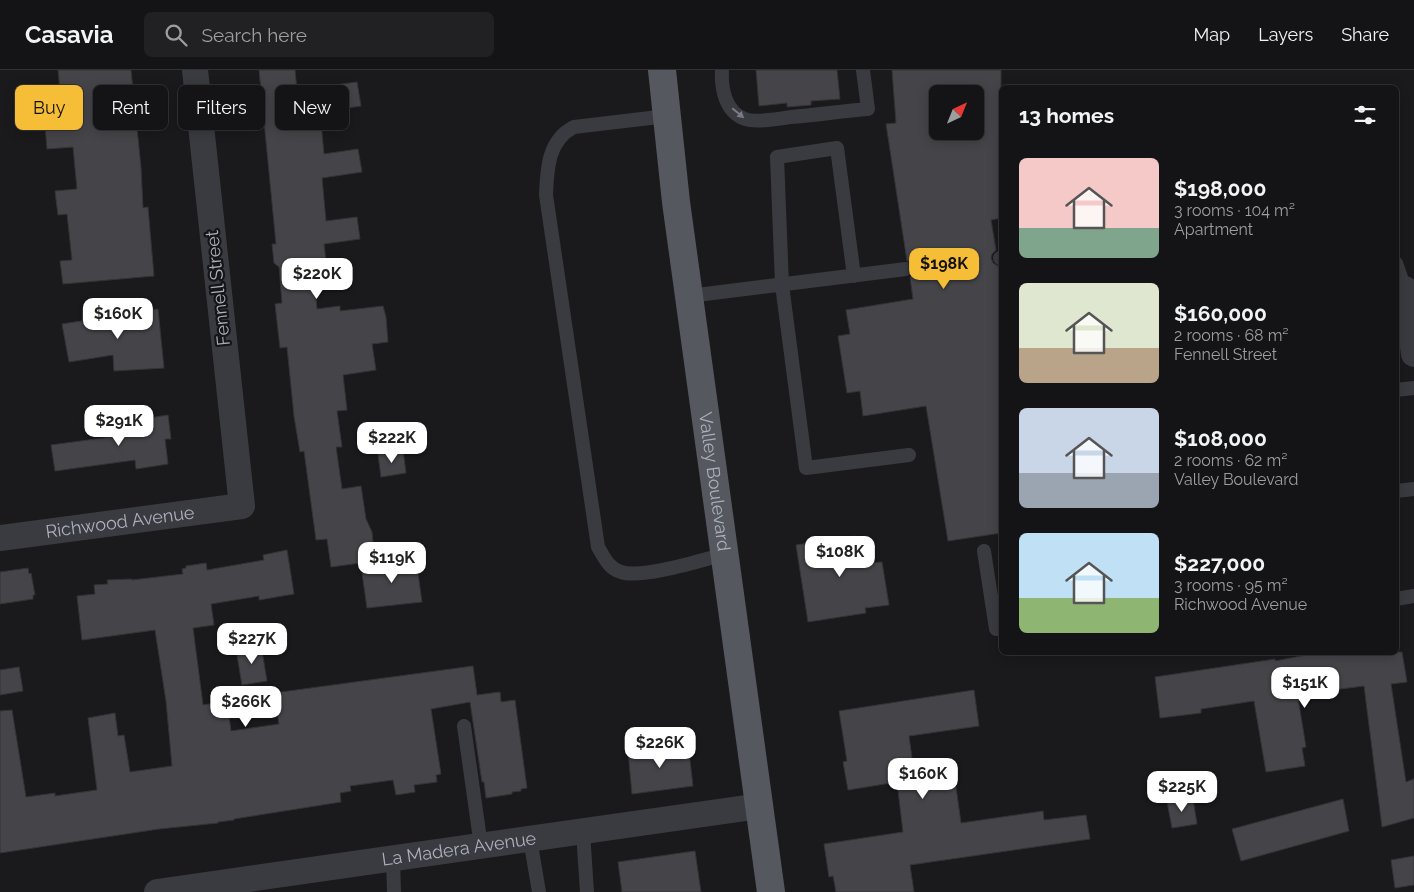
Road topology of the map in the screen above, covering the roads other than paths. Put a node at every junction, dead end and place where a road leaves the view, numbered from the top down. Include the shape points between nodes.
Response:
1 (195, 70) edge
2 (662, 70) edge
3 (722, 70) edge
4 (863, 70) edge
5 (667, 116) junction
6 (906, 269) dead end
7 (854, 276) junction
8 (1399, 278) edge
9 (782, 285) junction
10 (689, 296) junction
11 (1403, 299) edge
12 (1414, 354) edge
13 (1414, 388) edge
14 (1399, 390) edge
15 (909, 455) dead end
16 (1414, 489) edge
17 (1399, 491) edge
18 (242, 506) joint
19 (0, 538) edge
20 (984, 551) dead end
21 (725, 554) junction
22 (1414, 596) edge
23 (1399, 598) edge
24 (999, 629) edge
25 (464, 726) dead end
26 (760, 806) junction
27 (583, 832) junction
28 (530, 839) junction
29 (481, 846) junction
30 (393, 858) junction
31 (157, 892) edge
32 (394, 892) edge
33 (539, 892) edge
34 (586, 892) edge
35 (771, 892) edge

1 - 18 street, Fennell Street
2 - 5 main road, Valley Boulevard
3 -> 4 lane via 724,97 733,110 745,119 766,120 868,109
5 - 10 main road, Valley Boulevard
5 - 21 lane via 574,127 564,132 547,167 546,195 598,547 608,564 620,572 639,574
6 - 7 lane
7 - 9 lane
7 - 9 lane via 837,148 777,157
8 - 11 lane
9 - 10 lane
9 - 15 lane via 806,468
10 - 21 main road, Valley Boulevard
11 - 12 street
13 - 14 lane
16 - 17 lane
18 - 19 street, Richwood Avenue
20 - 24 lane via 996,630
21 - 26 main road, Valley Boulevard
22 - 23 lane
25 - 29 lane
26 - 27 street, La Madera Avenue
26 - 35 main road, Valley Boulevard
27 - 28 street, La Madera Avenue
27 - 34 lane
28 - 29 street, La Madera Avenue
28 - 33 lane
29 - 30 street, La Madera Avenue
30 - 31 street, La Madera Avenue
30 - 32 lane

